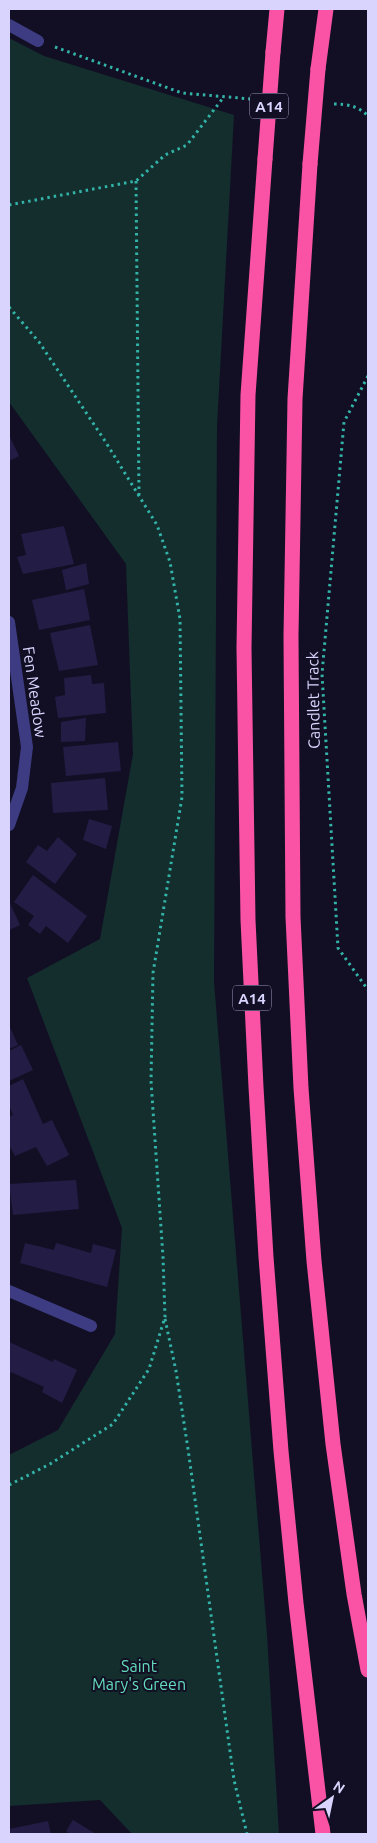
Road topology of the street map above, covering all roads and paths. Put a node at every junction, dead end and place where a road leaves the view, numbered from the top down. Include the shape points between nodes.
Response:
1 (277, 9) edge
2 (326, 9) edge
3 (9, 25) edge
4 (38, 41) joint
5 (223, 97) junction
6 (252, 99) dead end
7 (331, 104) dead end
8 (368, 116) edge
9 (136, 181) junction
10 (9, 206) edge
11 (9, 307) edge
12 (368, 376) edge
13 (139, 497) junction
14 (9, 622) edge
15 (9, 825) edge
16 (368, 990) edge
17 (9, 1291) edge
18 (165, 1317) junction
19 (91, 1326) dead end
20 (9, 1485) edge
21 (368, 1670) edge
22 (247, 1834) edge
23 (323, 1834) edge

1 - 23 highway, A14, bridge via 248,405 244,648 248,920 256,1097 281,1451
2 - 21 highway, bridge via 310,164 295,399 291,636 293,917 301,1088 332,1444
3 - 4 street
4 - 5 path via 182,94
5 - 6 path
5 - 9 path via 188,145 165,155
7 - 8 path via 350,105
9 - 10 path
9 - 13 path
11 - 13 path via 39,342
12 - 16 path, Candlet Track via 344,422 322,674 338,948
13 - 18 path via 157,525 170,562 180,619 182,796 153,973 151,1081
14 - 15 street, Fen Meadow via 27,747 22,788
17 - 19 street
18 - 20 path via 150,1369 113,1424 50,1464
18 - 22 path via 188,1449 234,1780

